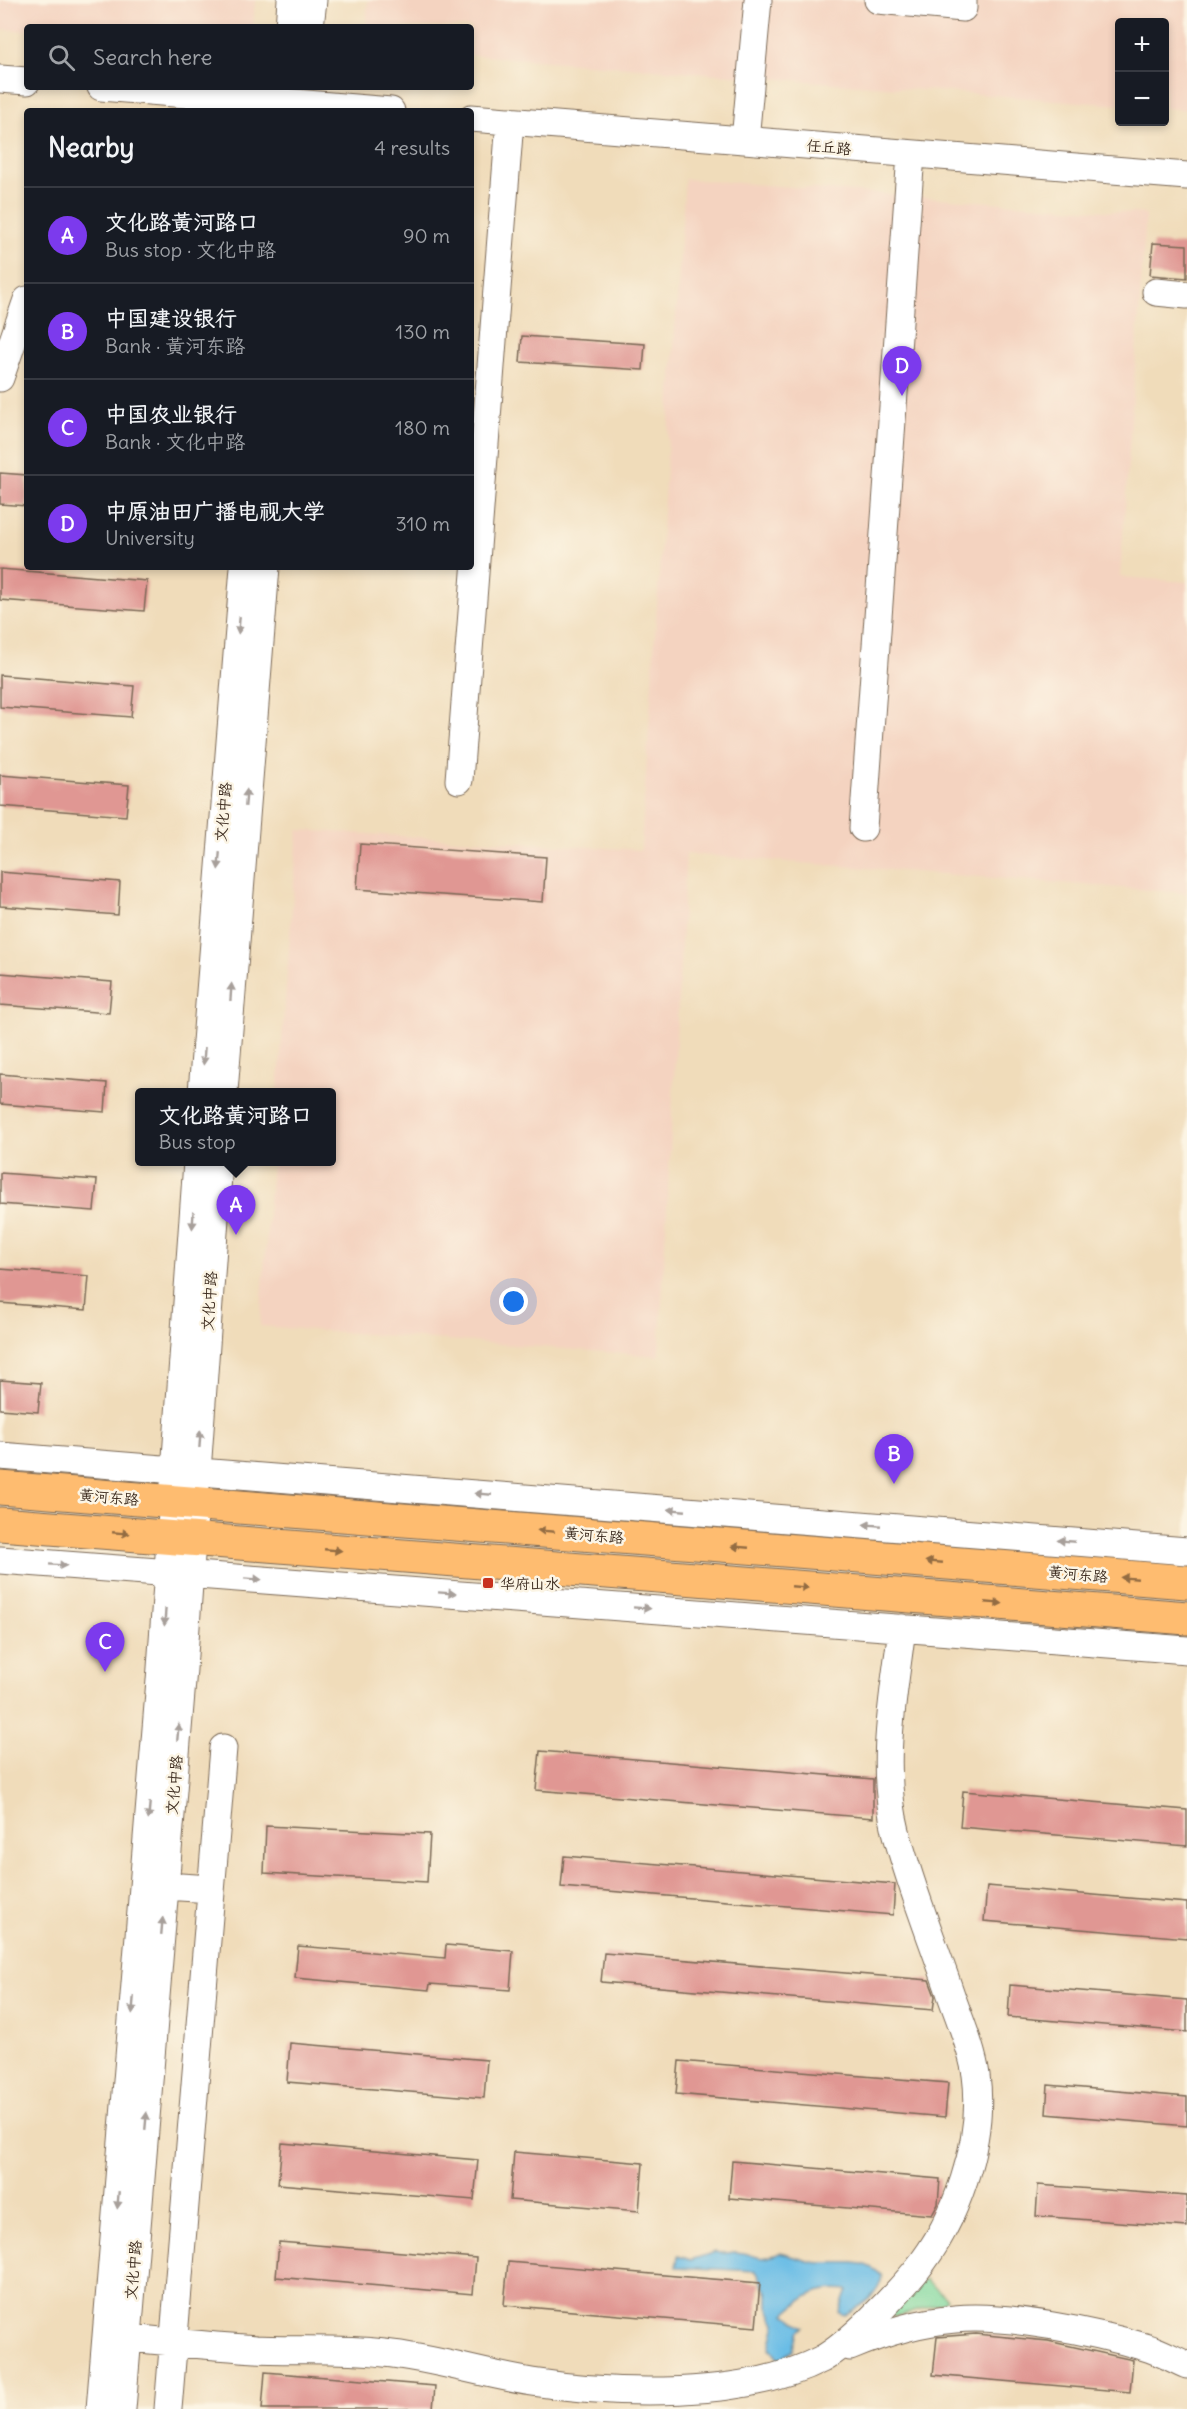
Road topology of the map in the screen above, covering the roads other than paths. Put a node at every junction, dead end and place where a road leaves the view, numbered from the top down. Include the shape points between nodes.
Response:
1 (291, 0) edge
2 (313, 0) edge
3 (758, 0) edge
4 (878, 0) edge
5 (963, 0) edge
6 (289, 24) edge
7 (310, 24) edge
8 (0, 79) edge
9 (24, 81) edge
10 (146, 90) edge
11 (294, 100) edge
12 (365, 108) edge
13 (474, 117) edge
14 (510, 121) junction
15 (745, 140) junction
16 (911, 154) junction
17 (1187, 176) edge
18 (1156, 292) dead end
19 (1187, 295) edge
20 (24, 309) edge
21 (0, 378) edge
22 (243, 570) edge
23 (266, 570) edge
24 (459, 780) dead end
25 (863, 828) dead end
26 (202, 1088) edge
27 (224, 1088) edge
28 (197, 1166) edge
29 (218, 1166) edge
30 (0, 1456) edge
31 (186, 1470) junction
32 (0, 1488) edge
33 (184, 1503) junction
34 (0, 1524) edge
35 (181, 1538) junction
36 (1187, 1551) edge
37 (0, 1560) edge
38 (179, 1574) junction
39 (1187, 1582) edge
40 (1187, 1618) edge
41 (902, 1628) junction
42 (1187, 1650) edge
43 (223, 1748) dead end
44 (165, 1886) junction
45 (211, 1890) junction
46 (128, 2338) junction
47 (174, 2342) junction
48 (824, 2358) junction
49 (1187, 2365) edge
50 (100, 2409) edge
51 (122, 2409) edge
52 (168, 2409) edge

1 - 6 street
2 - 7 street
3 - 15 street
4 - 5 street via 963,8
8 - 9 street
10 - 11 street
11 - 12 street
13 - 14 street, 任丘路
14 - 15 street, 任丘路
14 - 24 street
15 - 16 street, 任丘路
16 - 17 street, 任丘路
16 - 25 street
18 - 19 street
20 - 21 street
22 -> 26 street, 文化中路
27 -> 23 street, 文化中路
28 -> 31 street, 文化中路
31 -> 29 street, 文化中路
30 - 31 street
31 - 33 street, 文化中路
36 -> 31 street
32 - 33 main road, 黄河东路
33 - 35 street, 文化中路
39 -> 33 main road, 黄河东路
34 -> 35 main road
35 - 38 street, 文化中路
35 -> 40 main road
37 -> 38 street
38 -> 41 street
44 -> 38 street, 文化中路
38 -> 50 street, 文化中路
41 - 42 street
41 - 48 street via 888,1745 895,1827 976,2072 976,2123 955,2208 935,2248 900,2290
43 - 45 street
44 - 45 street
46 -> 44 street, 文化中路
45 - 47 street
46 - 47 street
46 - 51 street, 文化中路
47 - 48 street via 259,2349 367,2351 413,2356 530,2382 636,2390 731,2387 776,2377
47 - 52 street
48 - 49 street via 879,2334 955,2319 993,2318 1146,2347

